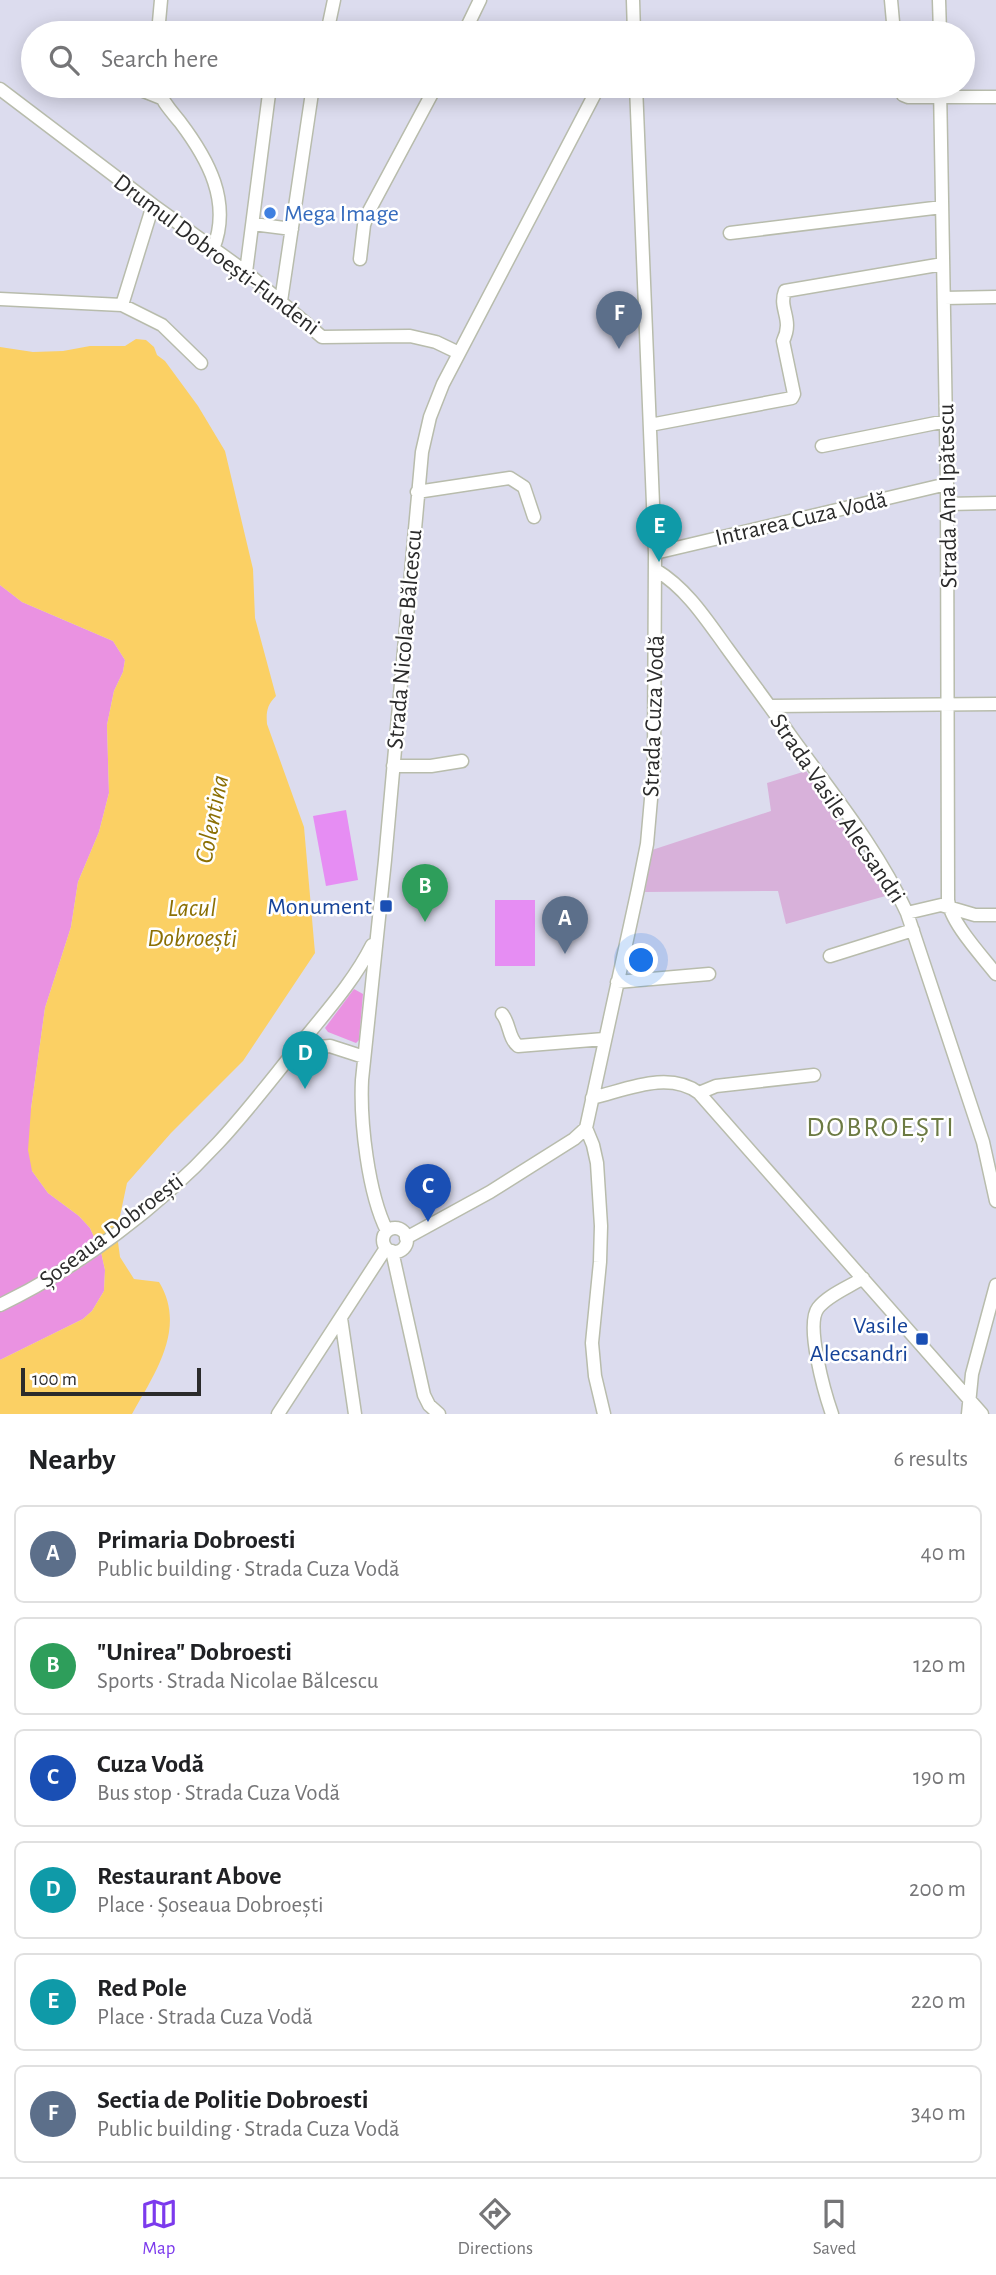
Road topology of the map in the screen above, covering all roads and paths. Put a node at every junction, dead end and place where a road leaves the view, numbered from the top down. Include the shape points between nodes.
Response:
1 (161, 0) edge
2 (334, 0) edge
3 (480, 0) edge
4 (633, 0) edge
5 (891, 0) edge
6 (939, 0) edge
7 (634, 19) edge
8 (159, 21) edge
9 (330, 21) edge
10 (470, 21) edge
11 (893, 21) edge
12 (940, 21) edge
13 (0, 89) edge
14 (975, 95) edge
15 (996, 97) edge
16 (162, 98) edge
17 (269, 98) edge
18 (311, 98) edge
19 (430, 98) edge
20 (594, 98) edge
21 (636, 98) edge
22 (940, 98) edge
23 (153, 205) junction
24 (942, 207) junction
25 (253, 225) junction
26 (292, 229) junction
27 (730, 233) dead end
28 (214, 249) junction
29 (360, 259) dead end
30 (943, 264) junction
31 (246, 272) junction
32 (996, 297) edge
33 (944, 298) junction
34 (0, 299) edge
35 (281, 301) junction
36 (122, 305) junction
37 (459, 353) junction
38 (201, 363) dead end
39 (946, 421) junction
40 (650, 425) junction
41 (822, 446) dead end
42 (947, 484) junction
43 (417, 492) junction
44 (996, 503) edge
45 (947, 504) junction
46 (534, 517) dead end
47 (655, 553) junction
48 (656, 570) junction
49 (996, 704) edge
50 (949, 705) junction
51 (770, 706) junction
52 (463, 761) dead end
53 (393, 766) junction
54 (949, 907) junction
55 (907, 913) junction
56 (996, 915) edge
57 (913, 930) junction
58 (377, 935) junction
59 (830, 956) dead end
60 (709, 974) dead end
61 (996, 974) edge
62 (617, 982) junction
63 (502, 1014) dead end
64 (604, 1039) junction
65 (296, 1049) junction
66 (364, 1057) junction
67 (814, 1075) dead end
68 (699, 1093) junction
69 (592, 1098) junction
70 (586, 1128) junction
71 (996, 1201) edge
72 (387, 1231) junction
73 (406, 1238) junction
74 (389, 1250) junction
75 (863, 1278) junction
76 (996, 1285) edge
77 (0, 1305) edge
78 (993, 1305) edge
79 (341, 1318) junction
80 (968, 1407) edge
81 (279, 1414) edge
82 (355, 1414) edge
83 (439, 1414) edge
84 (604, 1414) edge
85 (832, 1414) edge
86 (982, 1414) edge

1 - 8 street
2 - 9 street
3 - 10 street
4 - 7 street
5 - 11 street
6 - 12 street
13 - 23 street, Drumul Dobroești-Fundeni
14 - 15 street
16 - 28 street via 201,151 214,181 221,215
17 - 25 street
18 - 26 street
19 - 29 street via 366,218
20 - 37 street, Strada Nicolae Bălcescu
21 - 40 street, Strada Cuza Vodă
22 - 24 street, Strada Ana Ipătescu
23 - 28 street, Drumul Dobroești-Fundeni
23 - 36 street
24 - 27 street
24 - 30 street, Strada Ana Ipătescu
25 - 26 street
25 - 31 street
26 - 35 street
28 - 31 street, Drumul Dobroești-Fundeni
30 - 33 street, Strada Ana Ipătescu
30 - 40 street via 785,291 782,299 788,331 783,341 792,398
31 - 35 street, Drumul Dobroești-Fundeni
32 - 33 street
33 - 39 street, Strada Ana Ipătescu
34 - 36 street
35 - 37 street, Drumul Dobroești-Fundeni via 328,338 410,336
36 - 38 street via 162,325
37 - 43 street, Strada Nicolae Bălcescu via 430,417
39 - 41 street
39 - 42 street, Strada Ana Ipătescu
40 - 47 street, Strada Cuza Vodă
42 - 45 street, Strada Ana Ipătescu
42 - 47 street, Intrarea Cuza Vodă
43 - 46 street via 510,478 524,487
43 - 53 street, Strada Nicolae Bălcescu
44 - 45 street
45 - 50 street, Strada Ana Ipătescu
47 - 48 street, Strada Cuza Vodă
48 - 51 street, Strada Vasile Alecsandri via 693,602
48 - 62 street, Strada Cuza Vodă via 653,785 642,866
49 - 50 street
50 - 51 street
50 - 54 street, Strada Ana Ipătescu
51 - 55 street, Strada Vasile Alecsandri via 879,860
52 - 53 street
53 - 58 street, Strada Nicolae Bălcescu
54 - 55 street
54 - 56 street via 975,915
54 - 61 street
55 - 57 street, Strada Vasile Alecsandri
57 - 59 street
57 - 71 street, Strada Vasile Alecsandri via 983,1142
58 - 65 street, Șoseaua Dobroești via 352,978
58 - 66 street, Strada Nicolae Bălcescu
60 - 62 street
62 - 64 street, Strada Cuza Vodă
63 - 64 street via 518,1046
64 - 69 street, Strada Cuza Vodă
65 - 66 street via 330,1046
65 - 77 street, Șoseaua Dobroești via 218,1144 159,1199 61,1271
66 - 72 street, Strada Nicolae Bălcescu via 362,1124 377,1204
67 - 68 street via 716,1086
68 - 69 street via 684,1084 659,1082
68 - 75 street
69 - 70 street, Strada Cuza Vodă
70 - 73 street via 517,1176
70 - 84 street via 597,1163 601,1226 592,1359
72 - 73 street via 399,1229
72 - 74 street via 383,1241
73 - 74 street via 403,1248
74 - 79 street
74 - 83 street via 424,1395
75 - 80 street
75 - 85 street via 823,1303 813,1320
76 - 78 street
78 - 80 street via 972,1374
79 - 81 street
79 - 82 street
80 - 86 street

